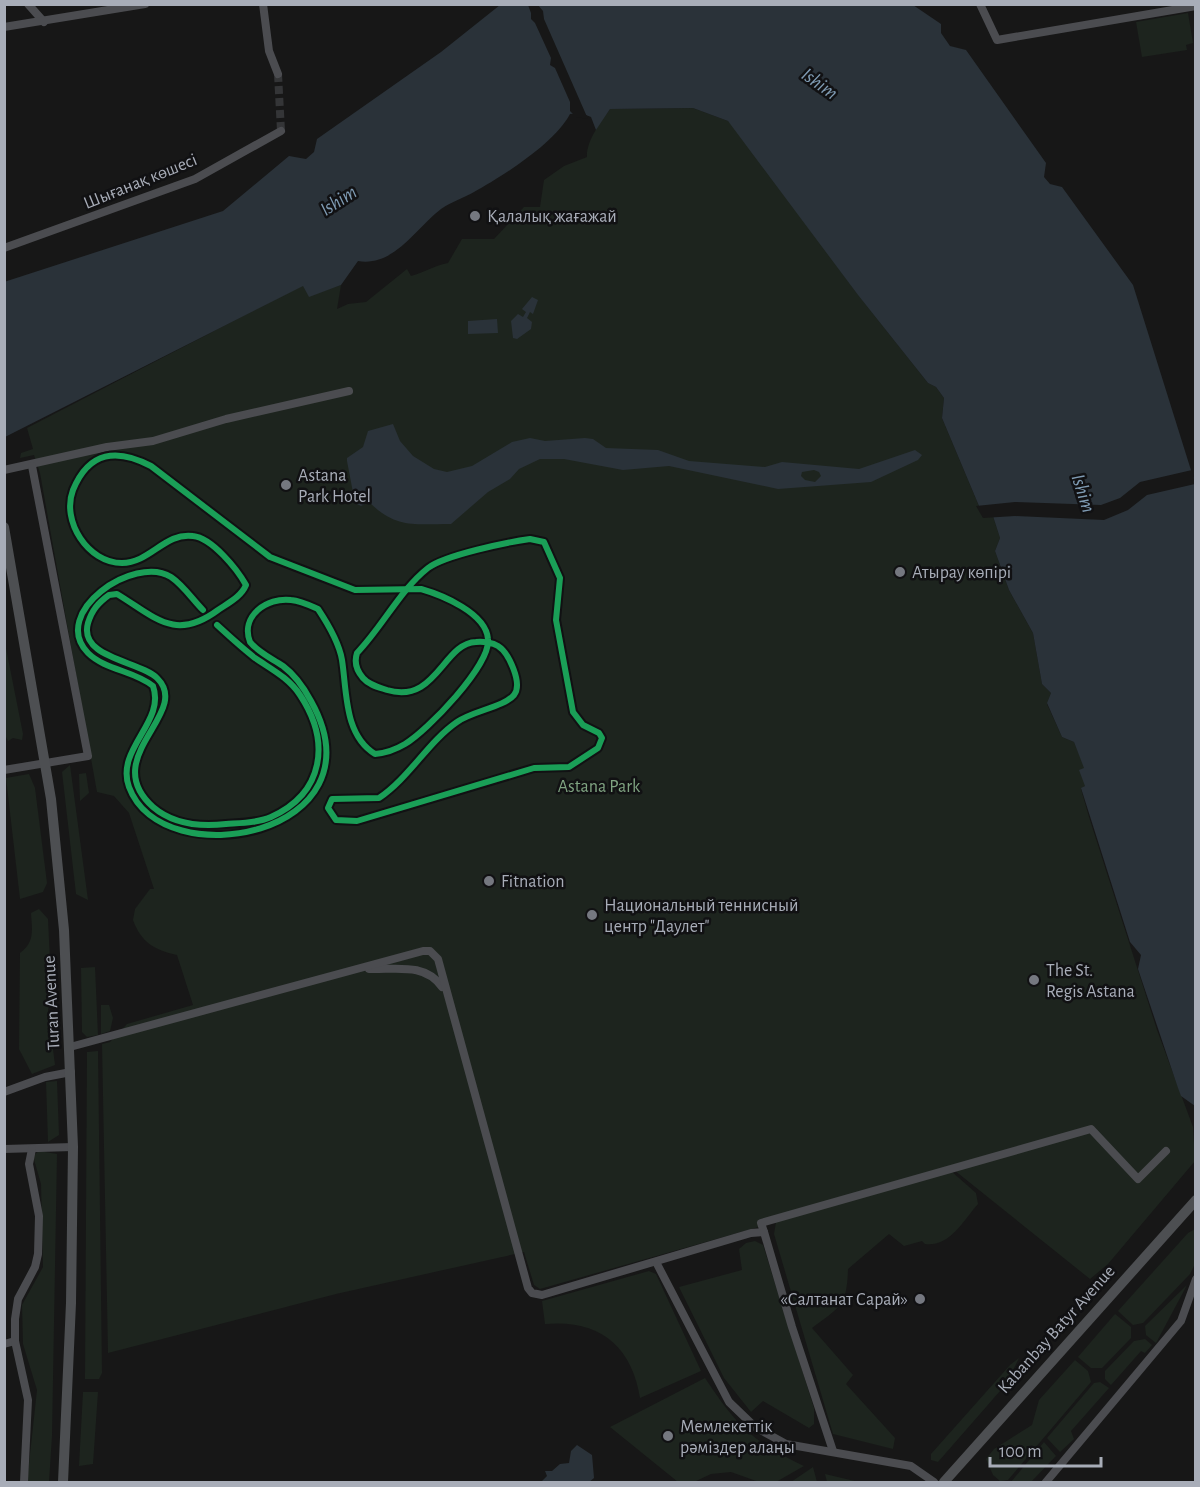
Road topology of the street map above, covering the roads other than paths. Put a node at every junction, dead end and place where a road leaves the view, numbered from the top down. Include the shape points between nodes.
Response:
1 (28, 4) edge
2 (145, 4) edge
3 (263, 4) edge
4 (980, 4) edge
5 (1196, 6) edge
6 (44, 22) junction
7 (4, 27) edge
8 (278, 74) tunnel mouth
9 (281, 131) dead end
10 (4, 248) edge
11 (349, 391) dead end
12 (32, 466) junction
13 (4, 470) edge
14 (4, 527) edge
15 (44, 764) junction
16 (4, 770) edge
17 (359, 969) junction
18 (446, 993) junction
19 (70, 1047) junction
20 (71, 1072) junction
21 (4, 1092) edge
22 (73, 1146) junction
23 (4, 1149) edge
24 (32, 1149) junction
25 (1166, 1151) dead end
26 (1196, 1200) edge
27 (764, 1232) junction
28 (656, 1262) junction
29 (1196, 1279) edge
30 (15, 1341) junction
31 (4, 1344) edge
32 (833, 1451) junction
33 (24, 1482) edge
34 (63, 1482) edge
35 (934, 1482) edge
36 (944, 1482) edge
37 (1046, 1482) edge

1 - 6 street
2 - 6 street
3 - 8 street via 269,51
4 - 5 street via 997,40
6 - 7 street
9 - 10 street, Шығанақ көшесі via 195,179
11 - 12 street via 226,419 153,441 108,447
12 - 13 street
12 - 15 street via 88,756
14 - 15 main road, Turan Avenue
15 - 16 street
15 - 19 main road, Turan Avenue via 57,839
17 - 18 street via 425,972
17 - 18 street via 430,951 438,959
17 - 19 street
18 - 28 street via 528,1288 542,1295
19 - 20 main road, Turan Avenue
20 - 21 street
20 - 22 main road, Turan Avenue
22 - 24 street
22 - 34 main road, Turan Avenue
23 - 24 street
24 - 30 street via 29,1164 39,1216 38,1254 18,1299
25 - 27 street via 1137,1179 1091,1129 761,1223
26 - 36 main road, Kabanbay Batyr Avenue
27 - 28 street
27 - 32 street
28 - 32 street via 729,1402 755,1427 786,1444
29 - 37 street via 1182,1321
30 - 31 street
30 - 33 street via 27,1400
32 - 35 street via 910,1466

